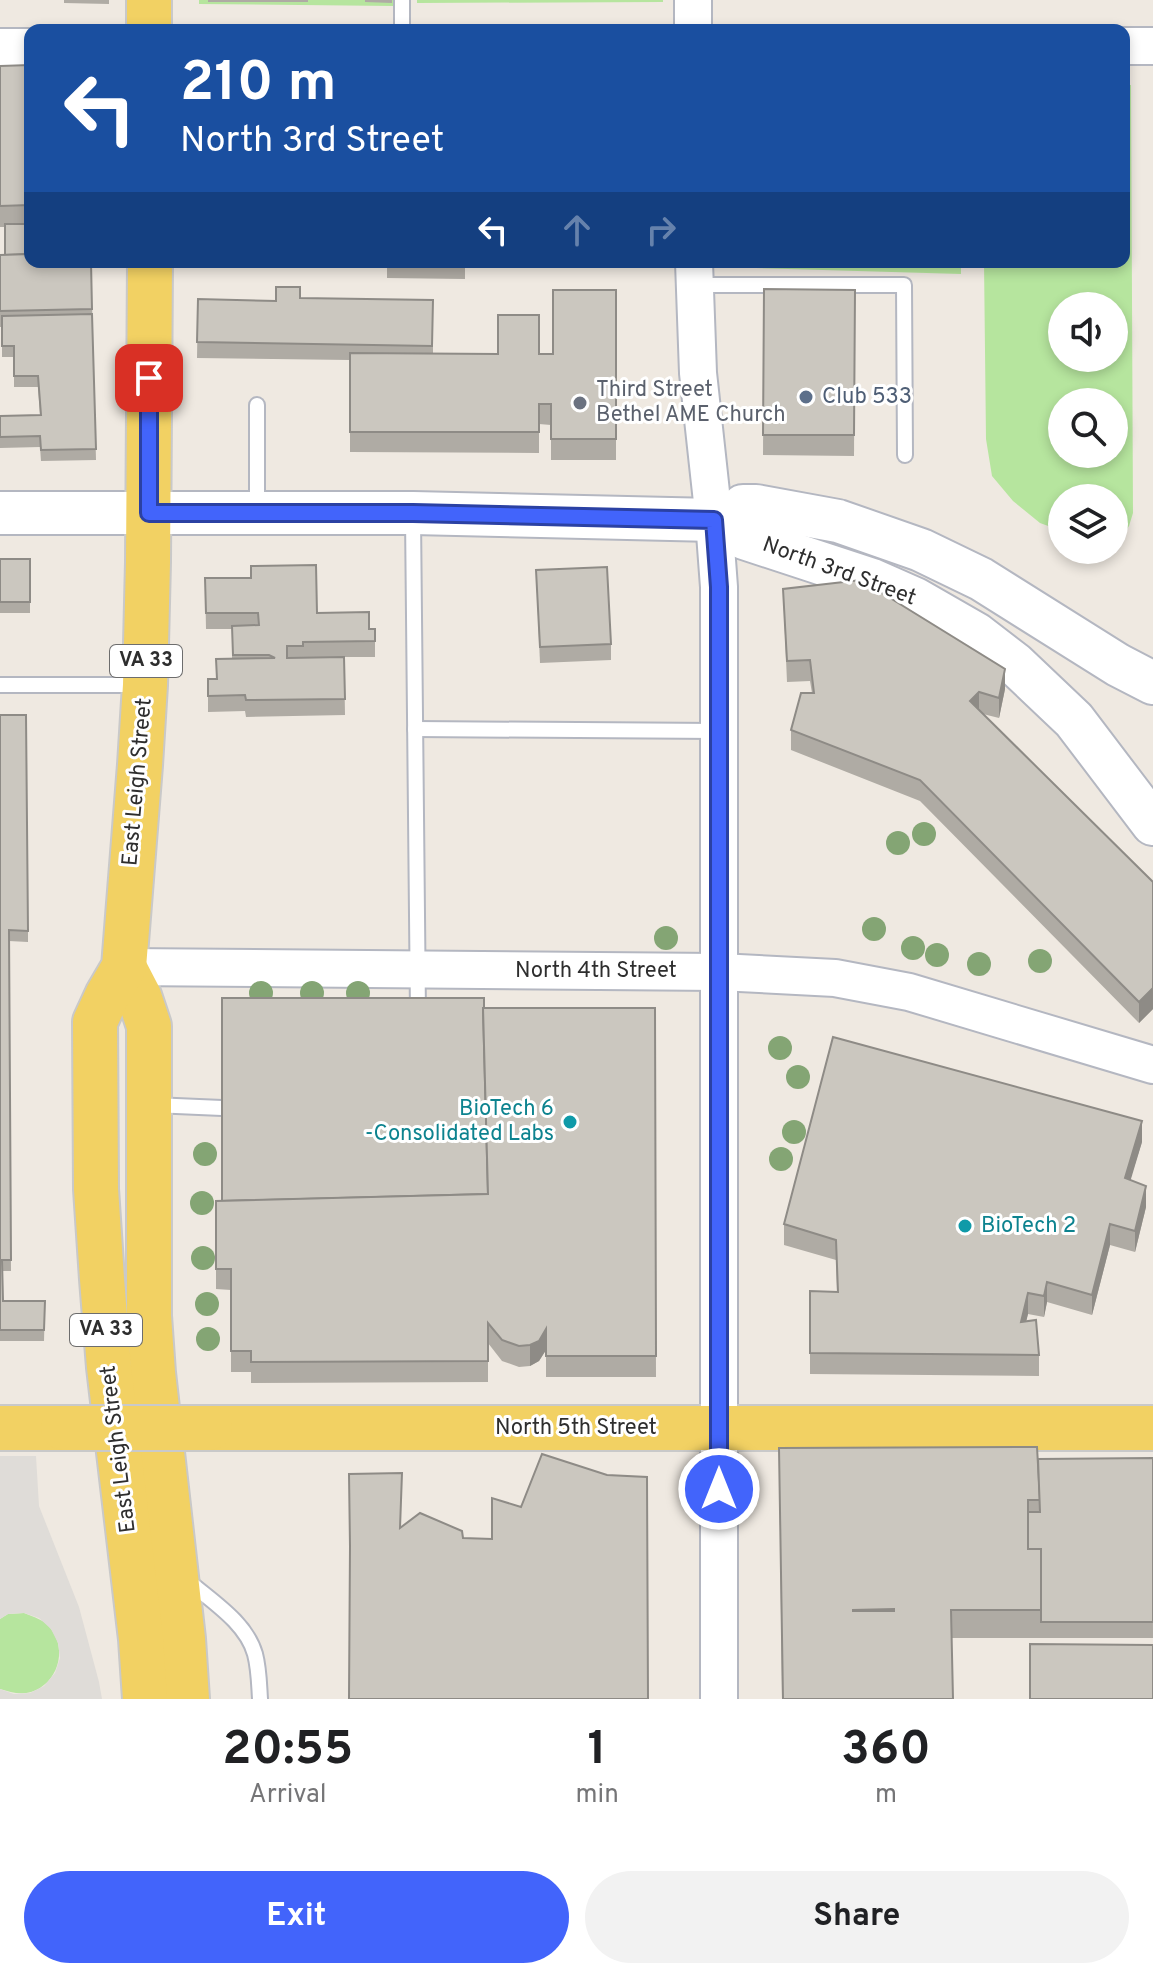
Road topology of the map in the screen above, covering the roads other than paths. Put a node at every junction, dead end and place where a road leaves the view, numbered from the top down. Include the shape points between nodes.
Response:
1 (149, 0) edge
2 (402, 0) edge
3 (693, 0) edge
4 (149, 24) edge
5 (402, 24) edge
6 (693, 24) edge
7 (1130, 46) edge
8 (1153, 46) edge
9 (0, 47) edge
10 (24, 47) edge
11 (150, 268) edge
12 (694, 273) edge
13 (257, 405) dead end
14 (905, 455) dead end
15 (0, 513) edge
16 (149, 513) junction
17 (257, 513) junction
18 (413, 513) junction
19 (723, 520) junction
20 (1153, 683) edge
21 (0, 685) edge
22 (145, 685) junction
23 (415, 729) junction
24 (719, 731) junction
25 (1153, 824) edge
26 (124, 967) junction
27 (417, 970) junction
28 (719, 972) junction
29 (418, 1014) edge
30 (1153, 1065) edge
31 (148, 1105) junction
32 (222, 1108) edge
33 (0, 1428) edge
34 (1153, 1428) edge
35 (720, 1429) junction
36 (176, 1570) junction
37 (145, 1699) edge
38 (187, 1699) edge
39 (260, 1699) edge
40 (719, 1699) edge

1 - 4 main road
2 - 5 lane
3 - 6 street
7 - 8 street
9 - 10 street
11 - 16 main road, East Leigh Street / VA 33
12 - 14 lane via 904,285
12 - 19 street via 698,373
13 - 17 lane
15 - 16 main road, North 3rd Street
16 - 17 main road, North 3rd Street
16 - 22 main road, East Leigh Street / VA 33
17 - 18 main road, North 3rd Street
18 - 19 main road, North 3rd Street
18 - 23 lane
19 - 20 main road, North 3rd Street via 743,506 756,506 838,521 921,550 981,579
19 - 24 street
19 - 25 main road, North 3rd Street via 744,538 872,580 976,634 1074,720
21 - 22 lane
22 - 26 main road, East Leigh Street / VA 33
23 - 24 lane
23 - 27 lane
24 - 28 street
26 - 27 street, North 4th Street
26 - 31 main road, East Leigh Street / VA 33 via 149,1026
26 - 37 main road, East Leigh Street / VA 33 via 95,1022 96,1189 109,1367
27 - 28 street, North 4th Street
27 - 29 lane
28 - 30 street, North 4th Street via 835,978 909,992
28 - 35 street
31 - 32 lane
31 - 36 main road, East Leigh Street / VA 33 via 149,1316
33 - 35 main road, North 5th Street, bridge
34 - 35 main road, North 5th Street
35 - 40 street
36 - 38 main road, East Leigh Street / VA 33
36 - 39 lane via 232,1618 250,1642

